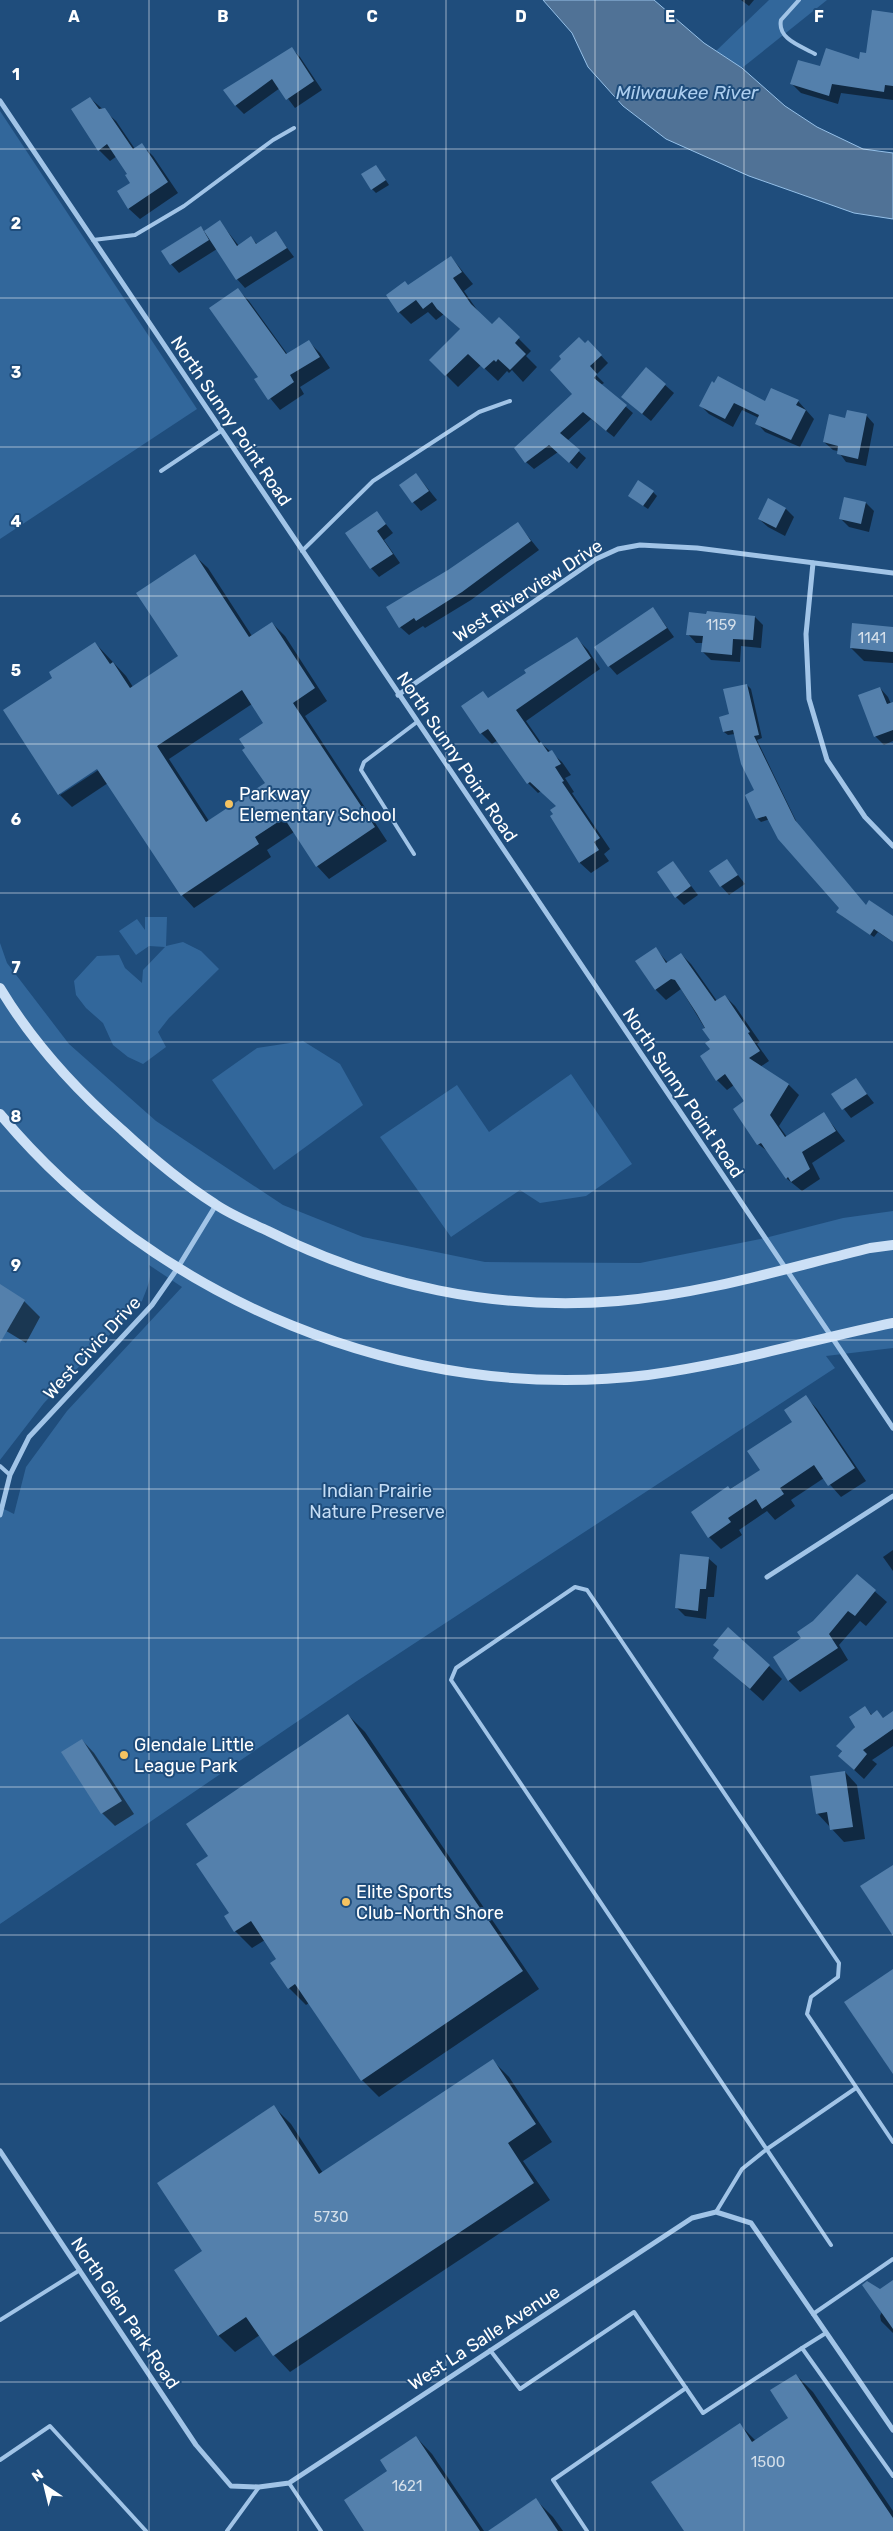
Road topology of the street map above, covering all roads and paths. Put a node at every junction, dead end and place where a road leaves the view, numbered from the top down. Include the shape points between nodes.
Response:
1 (799, 0) edge
2 (815, 54) dead end
3 (0, 101) edge
4 (294, 128) dead end
5 (93, 240) junction
6 (510, 401) dead end
7 (221, 431) junction
8 (161, 471) dead end
9 (302, 552) junction
10 (813, 563) junction
11 (893, 572) edge
12 (398, 694) junction
13 (417, 722) junction
14 (893, 846) edge
15 (414, 854) dead end
16 (0, 988) edge
17 (0, 1114) edge
18 (216, 1205) junction
19 (893, 1245) edge
20 (177, 1268) junction
21 (784, 1269) junction
22 (893, 1323) edge
23 (831, 1336) junction
24 (893, 1428) edge
25 (0, 1466) edge
26 (10, 1475) junction
27 (893, 1496) edge
28 (0, 1514) edge
29 (767, 1577) dead end
30 (856, 2088) junction
31 (893, 2142) edge
32 (767, 2148) junction
33 (0, 2151) edge
34 (716, 2212) junction
35 (831, 2245) dead end
36 (893, 2259) edge
37 (80, 2270) junction
38 (813, 2314) junction
39 (0, 2320) edge
40 (826, 2333) junction
41 (802, 2348) junction
42 (490, 2350) junction
43 (686, 2388) junction
44 (893, 2430) edge
45 (0, 2460) edge
46 (893, 2476) edge
47 (288, 2483) junction
48 (231, 2486) joint
49 (259, 2487) junction
50 (146, 2531) edge
51 (227, 2531) edge
52 (322, 2531) edge
53 (587, 2531) edge

1 - 2 lane via 781,20 781,30 790,40
3 - 5 street, North Sunny Point Road
4 - 5 lane via 184,206 135,235
5 - 7 street, North Sunny Point Road
6 - 9 lane via 478,412 373,482
7 - 8 lane
7 - 9 street, North Sunny Point Road
9 - 12 street, North Sunny Point Road
10 - 11 street, West Riverview Drive
10 - 12 street, West Riverview Drive via 697,548 640,545 618,549 596,559
10 - 14 street via 806,634 809,699 828,760 865,817
12 - 13 street, North Sunny Point Road
13 - 15 lane via 364,762 362,770
13 - 21 street, North Sunny Point Road
16 - 18 street via 72,1085 154,1159
17 - 20 street via 57,1177 106,1218
18 - 20 street, West Civic Drive
18 - 21 street via 310,1252 362,1272 434,1291 500,1300 557,1304 617,1302 675,1295
19 - 21 street
20 - 23 street via 271,1318 341,1344 413,1364 477,1374 541,1379 646,1375 704,1366
20 - 26 street, West Civic Drive via 152,1305 29,1437
21 - 23 street, North Sunny Point Road
22 - 23 street
23 - 24 street, North Sunny Point Road
25 - 26 lane
26 - 28 street, West Civic Drive
27 - 29 street
30 - 31 lane
30 - 32 lane
30 - 32 lane via 807,2014 811,1997 838,1977 839,1963 587,1590 575,1587 456,1668 451,1680
32 - 34 lane via 742,2169
32 - 35 lane
33 - 37 street, North Glen Park Road
34 - 38 street via 751,2223
34 - 42 street, West La Salle Avenue via 692,2218
36 - 38 lane
37 - 39 lane
37 - 48 street, North Glen Park Road via 196,2445
38 - 40 street
40 - 41 lane
40 - 44 street
41 - 43 lane via 703,2413
41 - 46 lane
42 - 43 lane via 520,2390 634,2312
42 - 47 street, West La Salle Avenue
43 - 53 lane via 553,2480
45 - 50 lane via 50,2426
47 - 49 street, West La Salle Avenue
47 - 52 lane
48 - 49 street, West La Salle Avenue
49 - 51 lane

